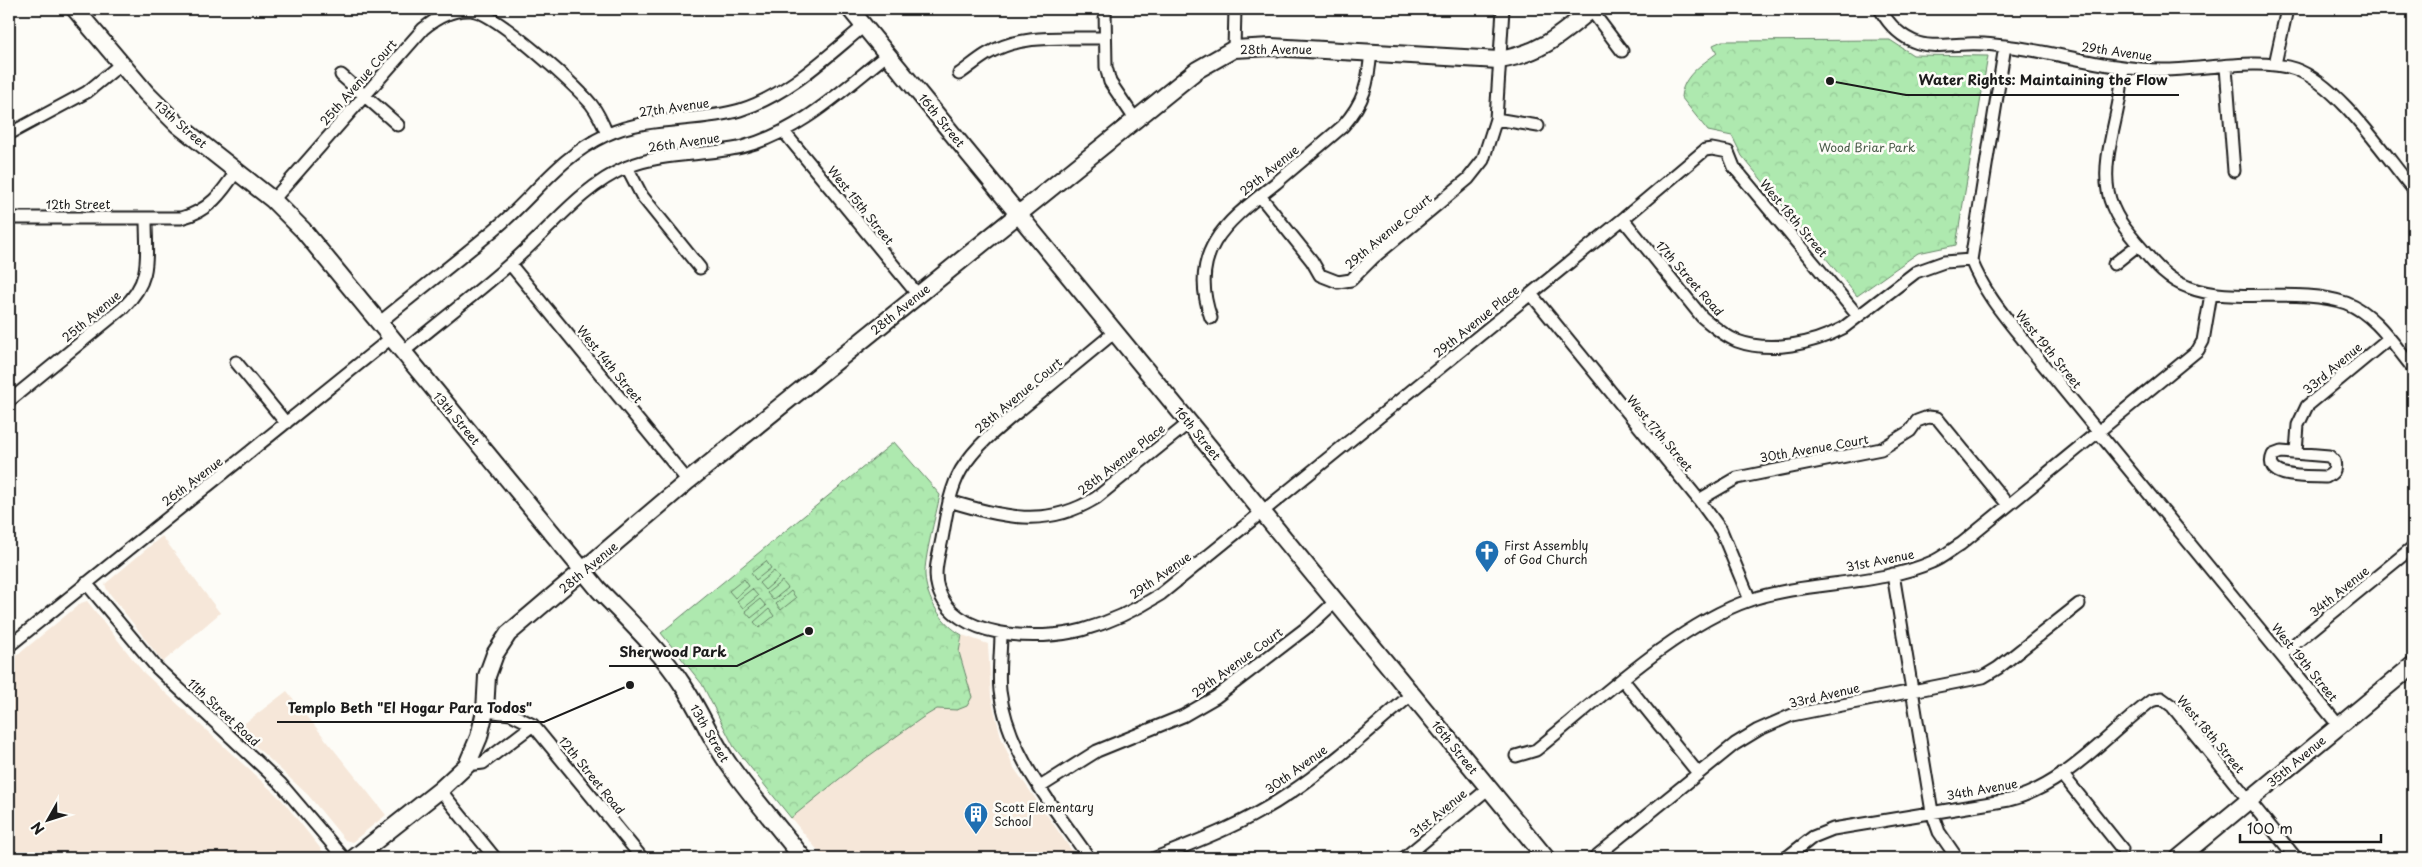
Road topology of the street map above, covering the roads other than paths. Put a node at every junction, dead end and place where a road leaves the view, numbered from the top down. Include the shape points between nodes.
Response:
1 (75, 9) edge
2 (850, 9) edge
3 (1105, 9) edge
4 (1235, 9) edge
5 (1504, 9) edge
6 (1592, 9) edge
7 (1880, 9) edge
8 (2287, 9) edge
9 (864, 26) junction
10 (1104, 38) junction
11 (2005, 46) junction
12 (1234, 49) junction
13 (1371, 51) junction
14 (1622, 51) dead end
15 (888, 54) junction
16 (1499, 60) junction
17 (121, 64) junction
18 (2274, 64) junction
19 (2122, 66) junction
20 (2226, 67) junction
21 (341, 74) dead end
22 (959, 74) dead end
23 (365, 95) junction
24 (1135, 119) junction
25 (1496, 119) junction
26 (398, 124) dead end
27 (1538, 126) dead end
28 (784, 132) junction
29 (9, 134) edge
30 (608, 134) junction
31 (1705, 150) joint
32 (627, 167) junction
33 (237, 170) junction
34 (2234, 171) dead end
35 (2413, 190) edge
36 (1260, 196) junction
37 (273, 200) junction
38 (1018, 214) junction
39 (9, 218) edge
40 (146, 218) junction
41 (1623, 219) junction
42 (2138, 245) junction
43 (1971, 260) junction
44 (510, 264) junction
45 (2114, 264) dead end
46 (700, 268) dead end
47 (1531, 294) junction
48 (2211, 294) junction
49 (918, 295) junction
50 (1858, 316) junction
51 (1211, 318) dead end
52 (379, 323) junction
53 (1116, 332) junction
54 (391, 338) junction
55 (2388, 338) junction
56 (403, 352) junction
57 (236, 362) dead end
58 (2413, 368) edge
59 (9, 401) edge
60 (1190, 422) junction
61 (286, 423) junction
62 (2099, 432) junction
63 (2296, 452) junction
64 (688, 481) junction
65 (1699, 500) junction
66 (949, 502) junction
67 (2008, 505) junction
68 (1262, 512) junction
69 (2413, 547) edge
70 (583, 570) junction
71 (1893, 574) junction
72 (86, 583) junction
73 (1750, 600) junction
74 (1336, 601) junction
75 (2079, 604) dead end
76 (1001, 633) junction
77 (9, 646) edge
78 (2282, 655) junction
79 (2413, 665) edge
80 (1623, 680) junction
81 (1912, 691) junction
82 (1412, 694) junction
83 (2161, 698) joint
84 (485, 710) junction
85 (533, 725) junction
86 (2339, 726) junction
87 (1516, 756) dead end
88 (467, 765) junction
89 (1698, 774) junction
90 (2062, 774) junction
91 (1040, 787) junction
92 (1489, 788) junction
93 (440, 790) junction
94 (2248, 800) junction
95 (1932, 812) junction
96 (2122, 849) dead end
97 (344, 858) edge
98 (354, 858) edge
99 (495, 858) edge
100 (642, 858) edge
101 (803, 858) edge
102 (1089, 858) edge
103 (1155, 858) edge
104 (1404, 858) edge
105 (1546, 858) edge
106 (1594, 858) edge
107 (1786, 858) edge
108 (1957, 858) edge
109 (2179, 858) edge
110 (2296, 858) edge

1 - 17 street, 13th Street
2 - 9 street, 16th Street
3 - 10 street
4 - 12 street
5 - 16 street, 29th Avenue Court
6 - 14 street, 28th Avenue
6 - 16 street, 28th Avenue via 1541,48
7 - 11 street via 1890,25 1916,42 1946,46
8 - 18 street
9 - 15 street, 16th Street
9 - 30 street, 27th Avenue via 799,78 758,104 699,118 655,122
10 - 22 street via 1023,41 988,54
10 - 24 street via 1110,82
11 - 19 street, 29th Avenue
11 - 43 street
12 - 13 street, 28th Avenue via 1272,47
12 - 24 street, 28th Avenue via 1197,70
13 - 16 street, 28th Avenue
13 - 36 street, 29th Avenue via 1369,81 1358,109 1343,126
15 - 28 street, 26th Avenue via 802,122
15 - 38 street, 16th Street
16 - 25 street, 29th Avenue Court
17 - 29 street via 87,92
17 - 33 street, 13th Street via 178,125
18 - 20 street, 29th Avenue
18 - 35 street via 2307,74 2329,90
19 - 20 street, 29th Avenue via 2162,70
19 - 42 street via 2107,171 2108,190 2118,218
20 - 34 street
21 - 23 street
23 - 26 street
23 - 30 street, 25th Avenue Court via 431,22 441,15 472,10 497,22 575,88 592,105
23 - 37 street, 25th Avenue Court
24 - 38 street, 28th Avenue
25 - 27 street
25 - 36 street, 29th Avenue Court via 1483,160 1468,180 1351,280 1338,282 1320,275
28 - 32 street, 26th Avenue via 742,147 666,157
28 - 49 street, West 15th Street
30 - 52 street, 27th Avenue via 548,175 501,224
31 - 41 street, 29th Avenue Place
31 - 50 street, West 18th Street via 1712,148 1728,152 1734,167
32 - 44 street, 26th Avenue via 574,201 539,239
32 - 46 street via 642,196
33 - 37 street, 13th Street
33 - 40 street via 217,197 200,212 181,218
36 - 51 street, 29th Avenue via 1230,220 1213,243 1204,267 1203,281
37 - 52 street, 13th Street via 303,230
38 - 49 street, 28th Avenue
38 - 53 street, 16th Street
39 - 40 street, 12th Street
40 - 59 street, 25th Avenue via 146,270 140,290 123,308
41 - 47 street, 29th Avenue Place
41 - 50 street, 17th Street Road via 1702,317 1736,341 1760,346 1805,342 1831,334
42 - 45 street
42 - 48 street via 2169,277 2188,288
43 - 50 street via 1944,262 1916,272
43 - 62 street, West 19th Street via 1986,292
44 - 56 street, 26th Avenue
44 - 64 street, West 14th Street
47 - 65 street, West 17th Street
47 - 68 street, 29th Avenue Place
48 - 55 street via 2308,296 2335,300 2358,308
48 - 62 street, 31st Avenue via 2203,341 2198,350
49 - 64 street, 28th Avenue
52 - 54 street, 13th Street
53 - 60 street, 16th Street
53 - 66 street, 28th Avenue Court via 977,448 961,470
54 - 56 street, 13th Street
54 - 61 street, 26th Avenue
55 - 58 street
55 - 63 street, 33rd Avenue via 2307,406 2298,425
56 - 70 street, 13th Street
57 - 61 street
60 - 66 street, 28th Avenue Place via 1096,498 1065,514 1047,518 1022,517
60 - 68 street, 16th Street
61 - 72 street, 26th Avenue
62 - 67 street, 31st Avenue
62 - 78 street, West 19th Street
63 - 63 street via 2329,456 2334,461 2332,474 2326,477 2279,474 2272,468 2274,455
64 - 70 street, 28th Avenue
65 - 67 street, 30th Avenue Court via 1737,478 1881,449 1910,431 1917,421 1928,417 1937,418
65 - 73 street, West 17th Street via 1721,530
66 - 76 street, 28th Avenue Court via 936,569 938,588 958,618
67 - 71 street, 31st Avenue via 1961,544 1933,562
68 - 74 street, 16th Street
68 - 76 street, 29th Avenue via 1161,594 1116,619 1055,634
69 - 78 street, 34th Avenue
70 - 84 street, 28th Avenue via 508,634 495,654 487,676
70 - 101 street, 13th Street via 670,668 730,767
71 - 73 street, 31st Avenue
71 - 81 street
72 - 77 street, 26th Avenue
72 - 97 street, 11th Street Road via 158,668 281,784
73 - 80 street, 31st Avenue via 1691,630
74 - 82 street, 16th Street
74 - 91 street, 29th Avenue Court via 1216,697 1183,716 1097,751
75 - 81 street, 33rd Avenue via 1983,677
76 - 91 street via 1000,689 1006,719 1015,744
78 - 86 street, West 19th Street
79 - 86 street, 35th Avenue
80 - 87 street, 31st Avenue via 1536,750
80 - 89 street
81 - 89 street, 33rd Avenue via 1792,715 1735,744
81 - 95 street
82 - 92 street, 16th Street
82 - 103 street, 30th Avenue via 1290,793 1245,820
83 - 90 street, 34th Avenue via 2141,708
83 - 94 street, West 18th Street via 2172,706
84 - 85 street, 12th Street Road via 511,714
84 - 88 street, 28th Avenue via 480,738
85 - 88 street via 482,763
85 - 100 street, 12th Street Road
86 - 94 street, 35th Avenue
88 - 93 street, 28th Avenue
89 - 106 street, 33rd Avenue
90 - 95 street, 34th Avenue via 2022,796
90 - 96 street
91 - 102 street
92 - 104 street, 31st Avenue
92 - 105 street, 16th Street
93 - 98 street, 28th Avenue
93 - 99 street
94 - 109 street, 35th Avenue
94 - 110 street, West 18th Street
95 - 107 street, 34th Avenue via 1833,829 1813,837
95 - 108 street via 1939,832

